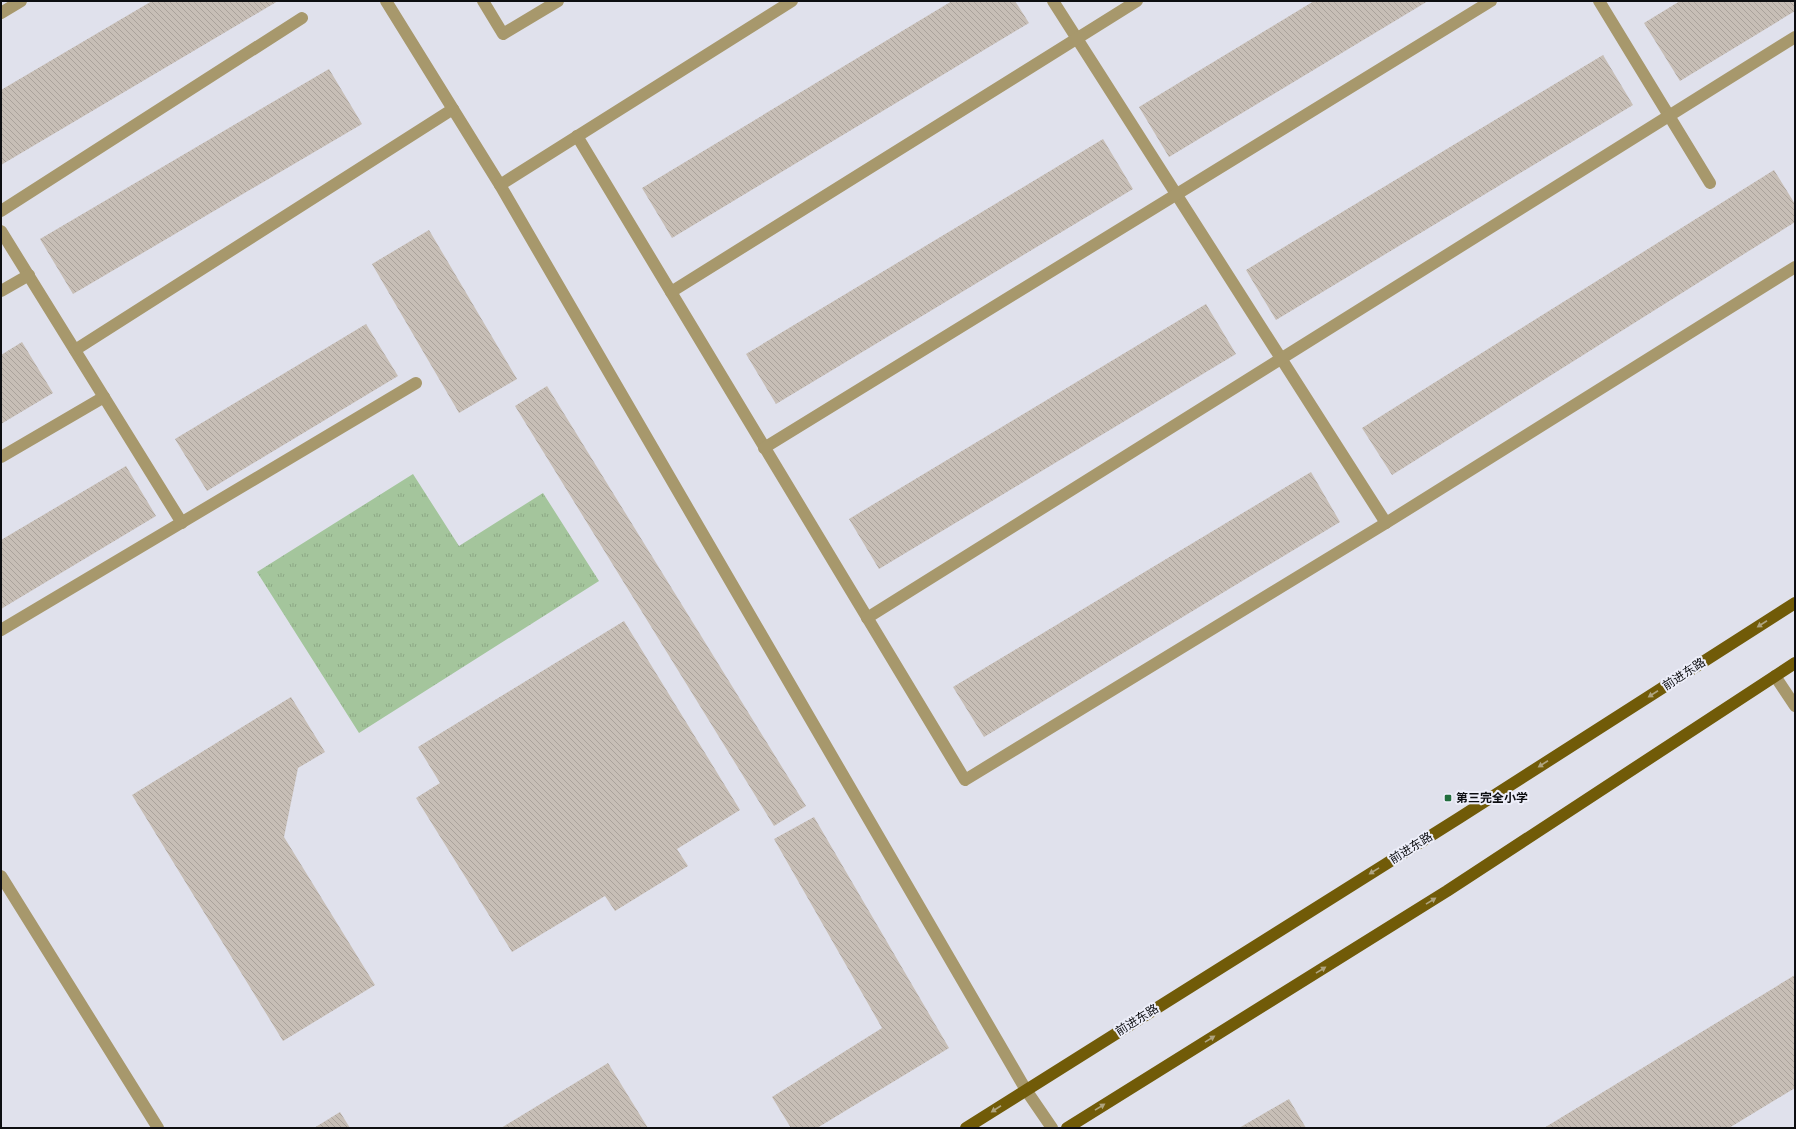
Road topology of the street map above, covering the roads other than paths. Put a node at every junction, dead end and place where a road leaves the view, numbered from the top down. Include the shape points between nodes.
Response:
1 (21, 1) edge
2 (386, 1) edge
3 (483, 1) edge
4 (558, 1) edge
5 (792, 1) edge
6 (1053, 1) edge
7 (1137, 1) edge
8 (1491, 1) edge
9 (1600, 1) edge
10 (1, 13) edge
11 (302, 18) dead end
12 (1795, 37) edge
13 (1077, 38) junction
14 (453, 109) junction
15 (1670, 116) junction
16 (577, 136) junction
17 (1710, 183) dead end
18 (500, 184) junction
19 (1176, 194) junction
20 (1, 211) edge
21 (1, 231) edge
22 (1795, 267) edge
23 (29, 275) junction
24 (1, 291) edge
25 (671, 292) junction
26 (75, 350) junction
27 (1281, 359) junction
28 (416, 383) dead end
29 (104, 397) junction
30 (764, 448) junction
31 (1, 457) edge
32 (182, 523) junction
33 (1386, 523) junction
34 (1795, 603) edge
35 (867, 618) junction
36 (1, 630) edge
37 (1795, 663) edge
38 (1775, 676) junction
39 (1795, 706) edge
40 (1, 876) edge
41 (1026, 1090) junction
42 (158, 1128) edge
43 (966, 1128) edge
44 (1052, 1128) edge
45 (1067, 1128) edge

1 - 10 street
2 - 14 street
3 - 4 street via 503,34
5 - 16 street
6 - 13 street
7 - 13 street
8 - 19 street
9 - 15 street
11 - 20 street
12 - 15 street
13 - 19 street
13 - 25 street
14 - 18 street
14 - 26 street
15 - 17 street
15 - 27 street
16 - 18 street
16 - 25 street
18 - 41 street
19 - 27 street
19 - 30 street
21 - 23 street
22 - 33 street
23 - 24 street
23 - 26 street
25 - 30 street
26 - 29 street
27 - 33 street
27 - 35 street
28 - 32 street
29 - 31 street
29 - 32 street
30 - 35 street
32 - 36 street
33 - 35 street via 965,780
34 -> 41 main road, 前进东路
37 - 38 main road
38 - 39 street
45 -> 38 main road via 1440,896
40 - 42 street
41 -> 43 main road, 前进东路
41 - 44 street

